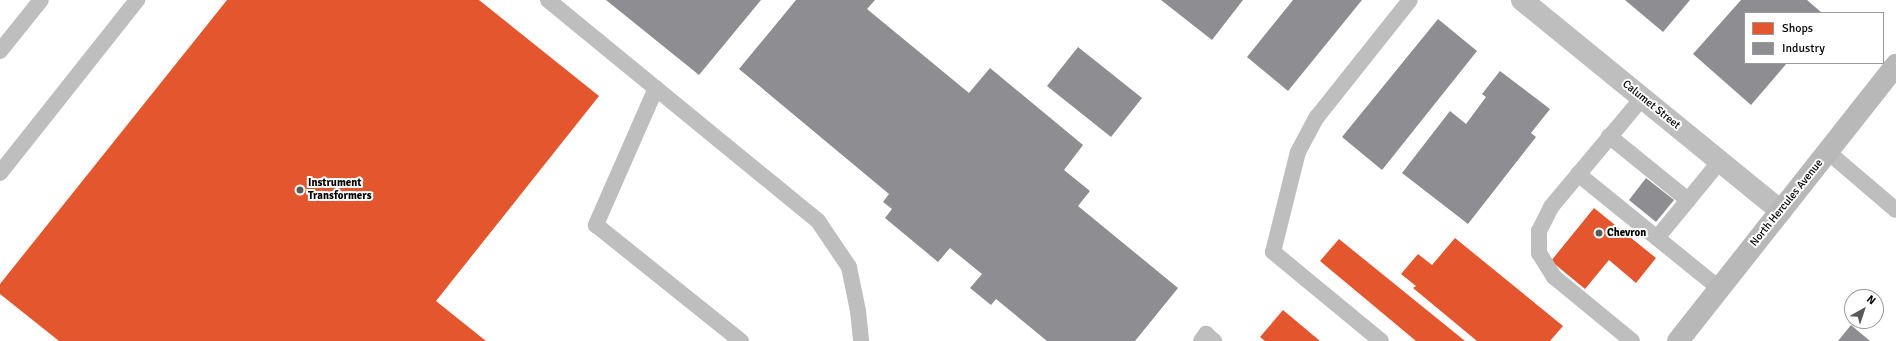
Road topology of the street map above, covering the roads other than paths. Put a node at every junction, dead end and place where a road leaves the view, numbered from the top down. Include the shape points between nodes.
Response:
1 (41, 0) edge
2 (137, 0) edge
3 (548, 0) edge
4 (1410, 0) edge
5 (1522, 0) edge
6 (0, 50) edge
7 (1896, 65) edge
8 (656, 88) junction
9 (1642, 98) junction
10 (1609, 136) junction
11 (1828, 152) junction
12 (1720, 161) junction
13 (0, 173) edge
14 (1578, 174) junction
15 (1688, 200) junction
16 (1896, 210) edge
17 (1781, 211) junction
18 (1658, 238) junction
19 (1719, 288) junction
20 (741, 341) edge
21 (861, 341) edge
22 (1201, 341) edge
23 (1214, 341) edge
24 (1381, 341) edge
25 (1632, 341) edge
26 (1678, 341) edge

1 - 6 lane
2 - 13 lane
3 - 8 lane
4 - 24 lane via 1317,117 1301,146 1273,252
5 - 9 street, Calumet Street
7 - 11 street, North Hercules Avenue
8 - 20 lane via 596,225
8 - 21 lane via 818,221 849,267
9 - 10 lane
9 - 12 street, Calumet Street
10 - 14 lane
10 - 15 lane
11 - 16 lane
11 - 17 street, North Hercules Avenue
12 - 15 lane
12 - 17 street, Calumet Street
14 - 18 lane
14 - 25 lane via 1551,208 1539,231 1539,253 1554,277
15 - 18 lane
17 - 19 street, North Hercules Avenue
18 - 19 lane
19 - 26 street, North Hercules Avenue
22 - 23 lane via 1206,334

